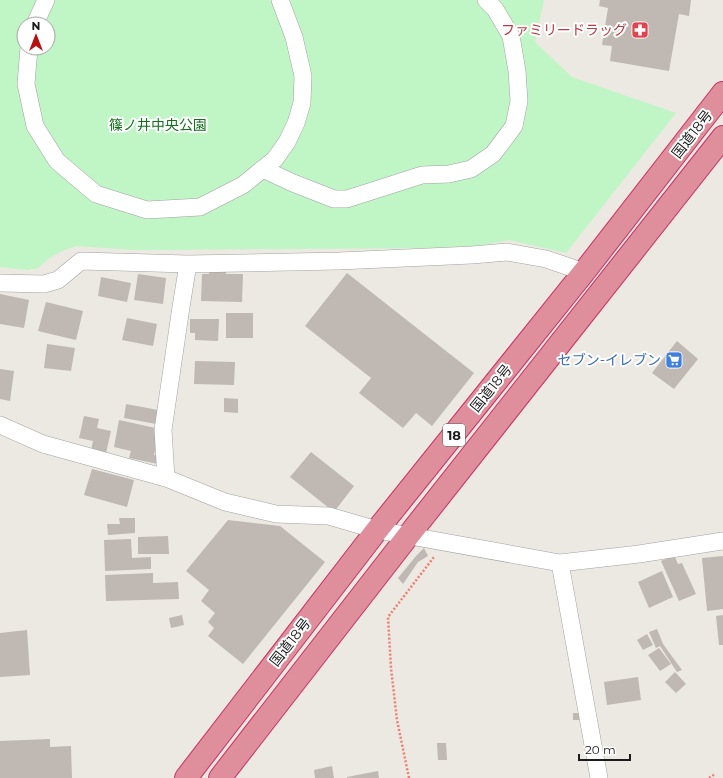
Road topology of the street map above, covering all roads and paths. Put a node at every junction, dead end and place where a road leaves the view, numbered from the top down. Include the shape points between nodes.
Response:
1 (46, 0) edge
2 (280, 0) edge
3 (486, 0) edge
4 (39, 16) edge
5 (28, 56) edge
6 (723, 93) edge
7 (723, 137) edge
8 (262, 169) junction
9 (188, 264) junction
10 (584, 272) junction
11 (0, 283) edge
12 (0, 425) edge
13 (166, 478) junction
14 (377, 530) junction
15 (408, 536) junction
16 (723, 541) edge
17 (445, 543) junction
18 (560, 563) junction
19 (715, 774) dead end
20 (186, 778) edge
21 (220, 778) edge
22 (409, 778) edge
23 (599, 778) edge
24 (709, 778) edge

1 - 4 street
2 - 8 street via 294,37 303,76 302,103 287,142 275,159
3 - 8 street via 495,9 511,36 519,101 514,126 493,154 471,169 449,174 422,175 347,199 334,199
5 - 8 street via 26,84 35,126 57,161 96,194 147,210 200,207 243,185
6 - 10 highway, 国道18号 / 18
7 - 15 highway, 国道18号 / 18
9 - 10 street via 339,261 507,252 546,259
9 - 11 street via 82,261 58,280 44,284
9 - 13 street via 163,430
10 - 14 highway, 国道18号 / 18
12 - 13 street via 43,444
13 - 14 street via 225,502 276,514 329,516
14 - 15 street
14 - 20 highway, 国道18号 / 18
15 - 17 street
15 - 21 highway, 国道18号 / 18
16 - 18 street
17 - 18 street
17 - 22 path via 388,617 397,720
18 - 23 street
19 - 24 path

